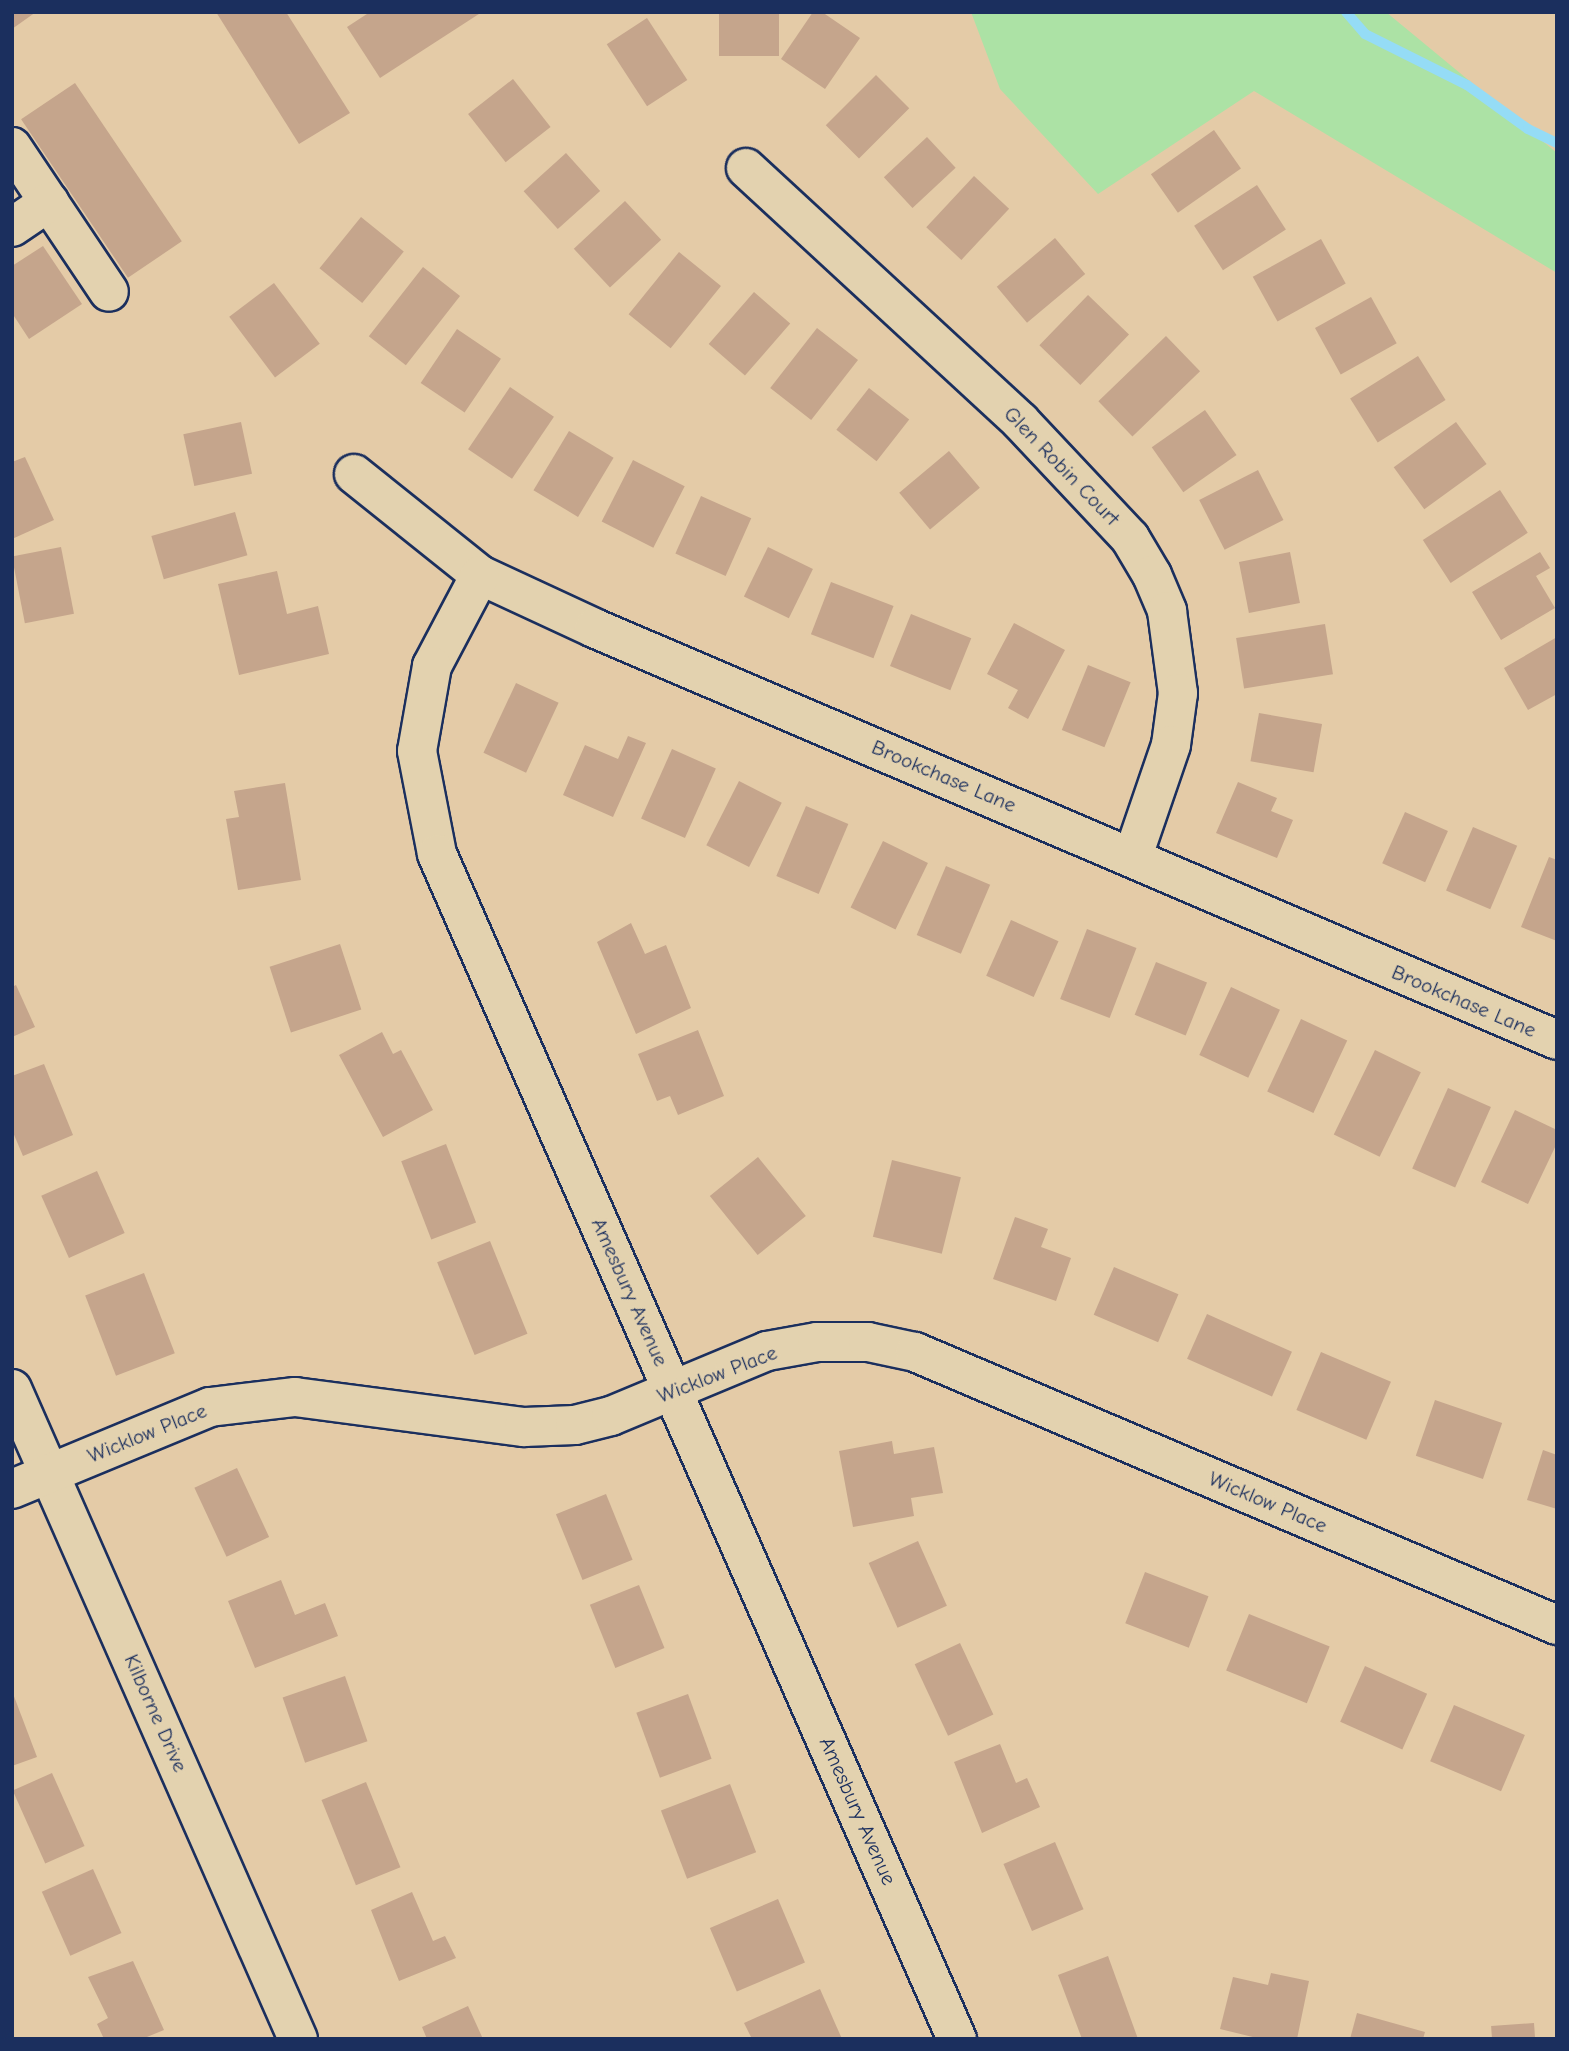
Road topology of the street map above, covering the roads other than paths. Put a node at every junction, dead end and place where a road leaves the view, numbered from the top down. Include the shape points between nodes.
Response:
1 (12, 147) edge
2 (746, 168) dead end
3 (49, 202) junction
4 (12, 226) edge
5 (109, 292) dead end
6 (354, 474) dead end
7 (480, 575) junction
8 (1133, 856) junction
9 (1557, 1040) edge
10 (12, 1389) edge
11 (674, 1390) junction
12 (50, 1473) junction
13 (12, 1489) edge
14 (1557, 1625) edge
15 (298, 2039) edge
16 (957, 2039) edge

1 - 3 street
2 - 8 street, Glen Robin Court via 1020,421 1123,530 1152,575 1167,611 1178,693 1171,746
3 - 4 street
3 - 5 street
6 - 7 street, Brookchase Lane
7 - 8 street, Brookchase Lane via 594,628
7 - 11 street, Amesbury Avenue via 432,666 417,751 437,854
8 - 9 street, Brookchase Lane
10 - 12 street, Kilborne Drive
11 - 12 street, Wicklow Place via 611,1416 575,1425 524,1427 295,1397 266,1398 183,1415
11 - 14 street, Wicklow Place via 766,1351 817,1342 868,1342 915,1352
11 - 16 street, Amesbury Avenue
12 - 13 street, Wicklow Place
12 - 15 street, Kilborne Drive

